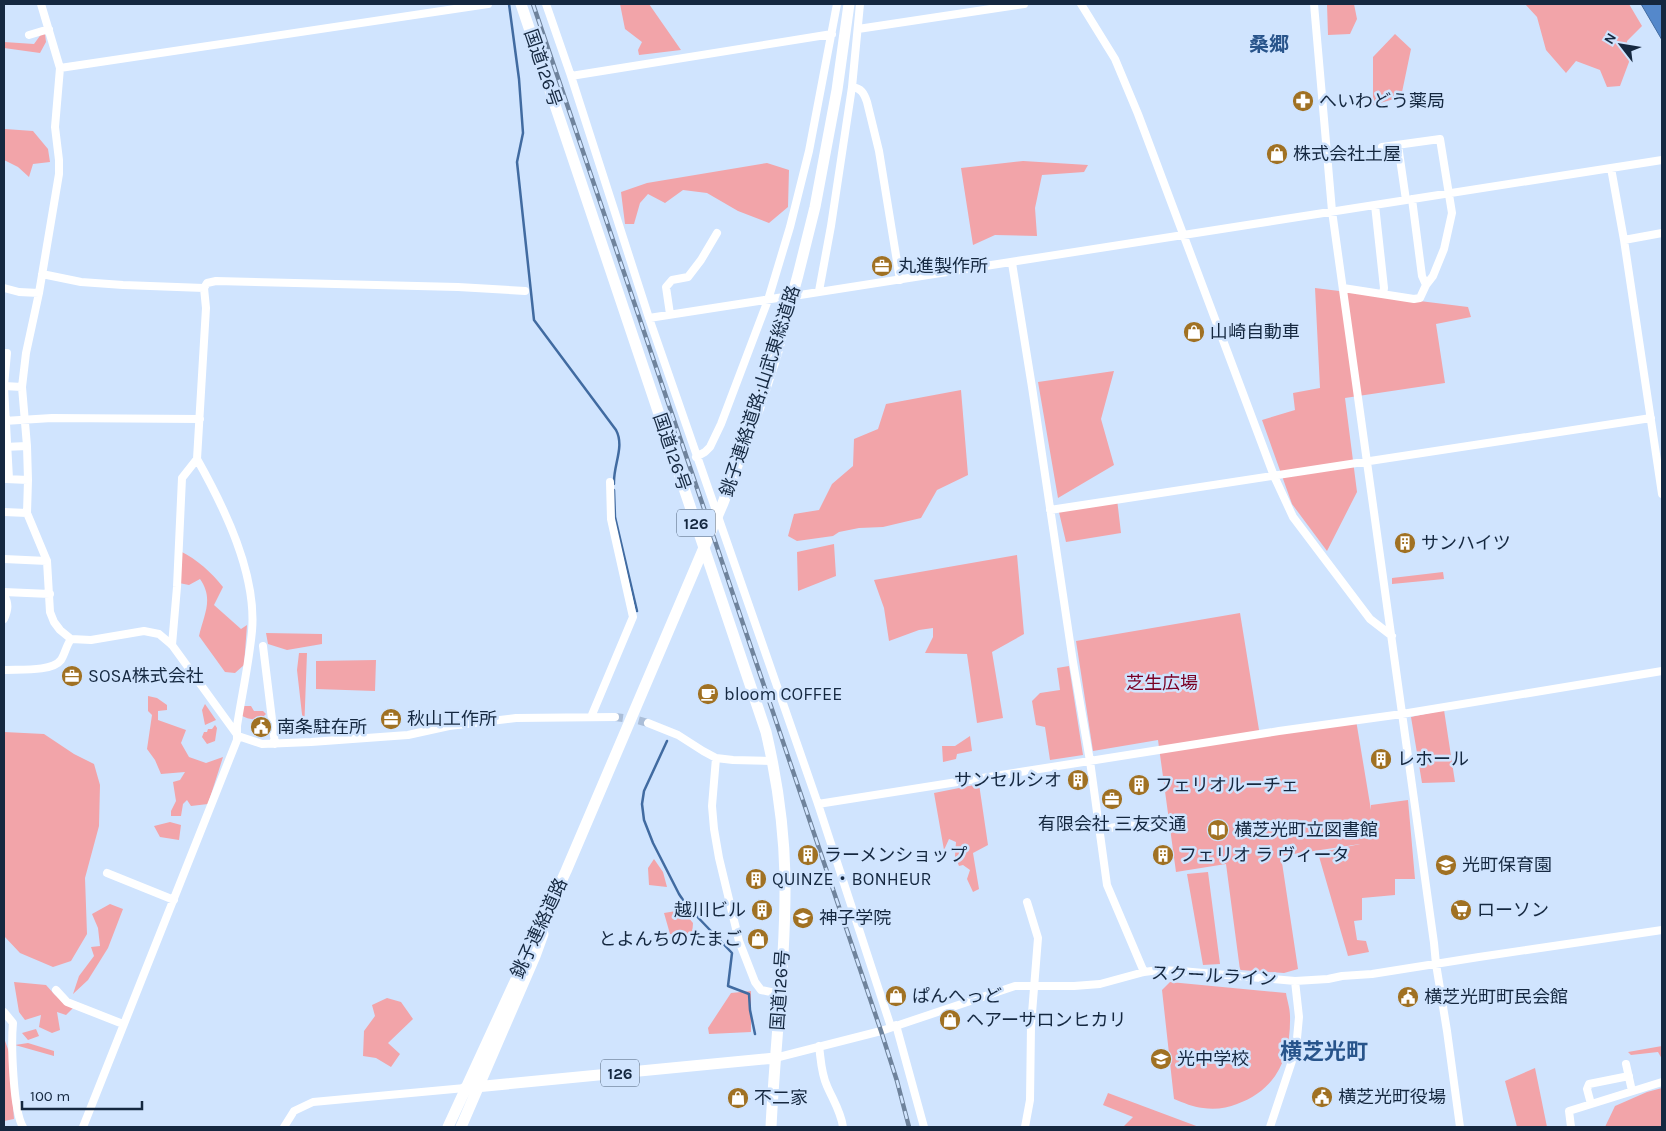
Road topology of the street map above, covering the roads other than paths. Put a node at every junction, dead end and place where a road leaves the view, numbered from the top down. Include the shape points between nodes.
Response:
1 (41, 4) edge
2 (488, 4) edge
3 (521, 4) edge
4 (546, 4) edge
5 (837, 4) edge
6 (849, 4) edge
7 (860, 4) edge
8 (1024, 4) edge
9 (1081, 4) edge
10 (1314, 4) edge
11 (49, 29) junction
12 (858, 29) junction
13 (832, 34) junction
14 (29, 35) dead end
15 (60, 68) junction
16 (571, 76) junction
17 (852, 87) junction
18 (1398, 145) junction
19 (1382, 147) dead end
20 (1662, 160) edge
21 (1611, 168) junction
22 (1449, 193) junction
23 (1409, 199) junction
24 (1375, 204) junction
25 (1332, 211) junction
26 (717, 233) dead end
27 (1662, 233) edge
28 (1183, 235) junction
29 (1624, 240) junction
30 (1012, 263) junction
31 (42, 274) junction
32 (900, 280) junction
33 (1426, 285) junction
34 (4, 288) edge
35 (204, 288) junction
36 (1343, 288) junction
37 (525, 291) dead end
38 (819, 291) junction
39 (39, 293) junction
40 (1383, 294) junction
41 (800, 295) dead end
42 (784, 297) dead end
43 (768, 300) junction
44 (670, 314) junction
45 (648, 318) junction
46 (4, 352) edge
47 (4, 387) edge
48 (22, 387) junction
49 (25, 418) junction
50 (1651, 418) junction
51 (200, 419) junction
52 (5, 421) edge
53 (27, 446) junction
54 (5, 447) edge
55 (696, 457) junction
56 (197, 459) junction
57 (1366, 462) junction
58 (1274, 476) junction
59 (6, 479) edge
60 (28, 480) junction
61 (610, 482) dead end
62 (1662, 494) edge
63 (1050, 510) junction
64 (4, 512) edge
65 (27, 513) junction
66 (4, 559) edge
67 (47, 561) junction
68 (4, 593) edge
69 (50, 594) junction
70 (4, 619) edge
71 (1392, 636) junction
72 (70, 639) junction
73 (172, 645) junction
74 (263, 646) dead end
75 (4, 670) edge
76 (1662, 672) edge
77 (1402, 714) junction
78 (591, 717) junction
79 (615, 717) tunnel mouth
80 (648, 724) tunnel mouth
81 (238, 736) junction
82 (275, 744) junction
83 (716, 758) junction
84 (773, 761) junction
85 (1090, 761) junction
86 (818, 804) junction
87 (1154, 823) dead end
88 (1099, 829) junction
89 (566, 871) junction
90 (106, 873) dead end
91 (174, 900) junction
92 (1027, 902) dead end
93 (1662, 930) edge
94 (1436, 964) junction
95 (1144, 972) junction
96 (1295, 981) junction
97 (1035, 986) junction
98 (56, 990) dead end
99 (780, 994) junction
100 (4, 1012) edge
101 (123, 1024) junction
102 (893, 1026) junction
103 (819, 1046) junction
104 (775, 1058) junction
105 (1626, 1064) dead end
106 (1629, 1076) junction
107 (1662, 1082) edge
108 (478, 1087) junction
109 (465, 1088) junction
110 (1632, 1091) junction
111 (1591, 1104) junction
112 (23, 1127) edge
113 (83, 1127) edge
114 (284, 1127) edge
115 (448, 1127) edge
116 (461, 1127) edge
117 (771, 1127) edge
118 (843, 1127) edge
119 (924, 1127) edge
120 (1026, 1127) edge
121 (1270, 1127) edge
122 (1460, 1127) edge
123 (1571, 1127) edge

1 - 11 street
2 - 15 street
3 - 84 highway, 国道126号 / 126 via 766,732
4 - 16 street
5 - 13 street
6 - 89 highway, 銚子連絡道路;山武東総道路 / 126 via 826,153 776,355 723,503
7 - 12 street
8 - 12 street
9 - 28 street via 1115,59
10 - 25 street
11 - 14 street
11 - 15 street
12 - 17 street
13 - 16 street
13 - 43 street via 809,152
15 - 31 street via 55,127 59,174
16 - 45 street
17 - 32 street via 864,94 867,102 879,151
17 - 38 street
18 - 19 street
18 - 22 street via 1440,139
18 - 23 street
20 - 21 street
21 - 22 street
21 - 29 street
22 - 23 street
22 - 33 street via 1452,213 1444,249
23 - 24 street
23 - 33 street
24 - 25 street
24 - 40 street
25 - 28 street
25 - 36 street
26 - 44 street via 688,277 672,280 666,287
27 - 29 street
28 - 30 street
28 - 58 street
29 - 50 street
30 - 32 street
30 - 63 street
31 - 35 street via 123,286
31 - 39 street
32 - 38 street
33 - 40 street via 1420,298
34 - 39 street
35 - 37 street via 207,283 216,281
35 - 51 street via 206,308
36 - 40 street
36 - 57 street
38 - 41 street
39 - 48 street
42 - 43 street
43 - 44 street
43 - 55 street via 721,424 710,447
44 - 45 street
45 - 55 street
46 - 47 street via 7,353
47 - 48 street
47 - 52 street
48 - 49 street
49 - 51 street
49 - 52 street
49 - 53 street
50 - 57 street
50 - 62 street
51 - 56 street
52 - 54 street
53 - 54 street
53 - 60 street
54 - 59 street
55 - 86 street
56 - 73 street via 182,478
56 - 81 street via 229,520 250,589 252,630
57 - 58 street
57 - 71 street
58 - 63 street
58 - 71 street via 1293,517 1370,619
59 - 60 street
60 - 65 street
61 - 78 street via 611,520 633,617
63 - 85 street
64 - 65 street
65 - 67 street
66 - 67 street
67 - 69 street
68 - 69 street
68 - 70 street via 8,609
69 - 72 street via 50,612 54,622
71 - 77 street
72 - 73 street via 91,640 144,631 158,634
72 - 75 street via 56,665
73 - 81 street
74 - 82 street
76 - 77 street
77 - 85 street
77 - 94 street
78 - 79 street
78 - 82 street via 516,718 449,726 408,735
80 - 83 street via 678,735
81 - 82 street via 262,744
81 - 91 street
83 - 84 street
83 - 99 street via 712,806 714,828 739,941 754,982 761,990
84 - 99 highway, 国道126号 / 126 via 785,874
85 - 86 street
85 - 88 street
86 - 102 street
87 - 88 street
88 - 95 street via 1107,885
89 - 108 highway, 銚子連絡道路 / 126 via 535,956
89 - 109 highway, 銚子連絡道路 / 126
90 - 91 street
91 - 101 street
92 - 97 street via 1038,938
93 - 94 street, スクールライン
94 - 96 street, スクールライン
94 - 122 street
95 - 96 street, スクールライン via 1181,971
95 - 97 street, スクールライン via 1100,984
96 - 121 street via 1299,1017 1296,1049
97 - 102 street, スクールライン via 1007,987
97 - 120 street
98 - 101 street via 67,1002
99 - 104 highway, 国道126号 / 126
100 - 112 street via 12,1023 17,1105
101 - 113 street
102 - 103 street, スクールライン
102 - 119 street
103 - 104 street, スクールライン
103 - 118 street via 826,1086 839,1109
104 - 108 highway, 126
104 - 117 highway, 国道126号 / 126
105 - 106 street
106 - 110 street
106 - 111 street via 1589,1084
107 - 110 street
108 - 109 highway, 126
108 - 116 highway, 126
109 - 114 street via 313,1102 294,1111
109 - 115 highway, 126
110 - 111 street
111 - 123 street via 1569,1111

